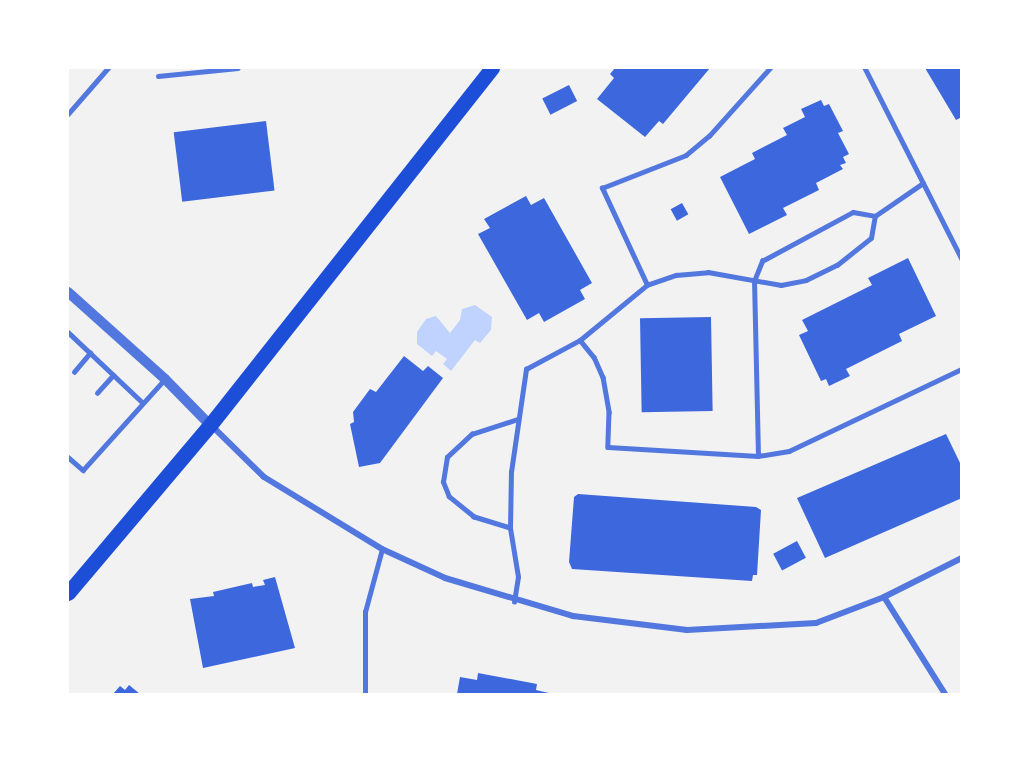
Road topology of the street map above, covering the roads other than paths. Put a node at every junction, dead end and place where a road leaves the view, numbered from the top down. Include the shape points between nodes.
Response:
1 (108, 68) edge
2 (238, 68) edge
3 (492, 68) edge
4 (770, 68) edge
5 (865, 68) edge
6 (158, 76) dead end
7 (68, 114) edge
8 (923, 183) junction
9 (875, 216) junction
10 (962, 259) edge
11 (754, 281) junction
12 (647, 285) junction
13 (68, 292) edge
14 (68, 334) edge
15 (580, 340) junction
16 (90, 353) junction
17 (962, 369) edge
18 (74, 372) dead end
19 (113, 375) junction
20 (165, 379) junction
21 (97, 393) dead end
22 (143, 403) junction
23 (518, 419) junction
24 (210, 425) junction
25 (758, 456) junction
26 (68, 457) edge
27 (510, 528) junction
28 (382, 549) junction
29 (962, 558) edge
30 (69, 588) edge
31 (884, 597) junction
32 (514, 602) junction
33 (365, 694) edge
34 (945, 694) edge

1 - 7 lane
2 - 6 lane
3 - 24 main road
4 - 12 lane via 709,136 686,155 602,188
5 - 8 lane
8 - 9 lane
8 - 10 lane
9 - 11 lane via 854,212 801,237 762,261
9 - 11 lane via 871,238 837,265 806,280 781,285
11 - 12 lane via 708,272 676,275
11 - 25 lane
12 - 15 lane
13 - 20 street
14 - 16 lane
15 - 23 lane via 526,369
15 - 25 lane via 603,377 609,412 608,447
16 - 18 lane
16 - 19 lane
17 - 25 lane via 789,452
19 - 21 lane
19 - 22 lane
20 - 22 lane
20 - 24 street
22 - 26 lane via 84,470
23 - 27 lane via 511,472
23 - 27 lane via 472,434 447,457 443,482 449,497 474,517
24 - 28 street via 264,477
24 - 30 main road
27 - 32 lane via 518,577
28 - 32 street via 445,578
28 - 33 lane via 365,612
29 - 31 street
31 - 32 street via 816,623 739,630 631,626
31 - 34 street

